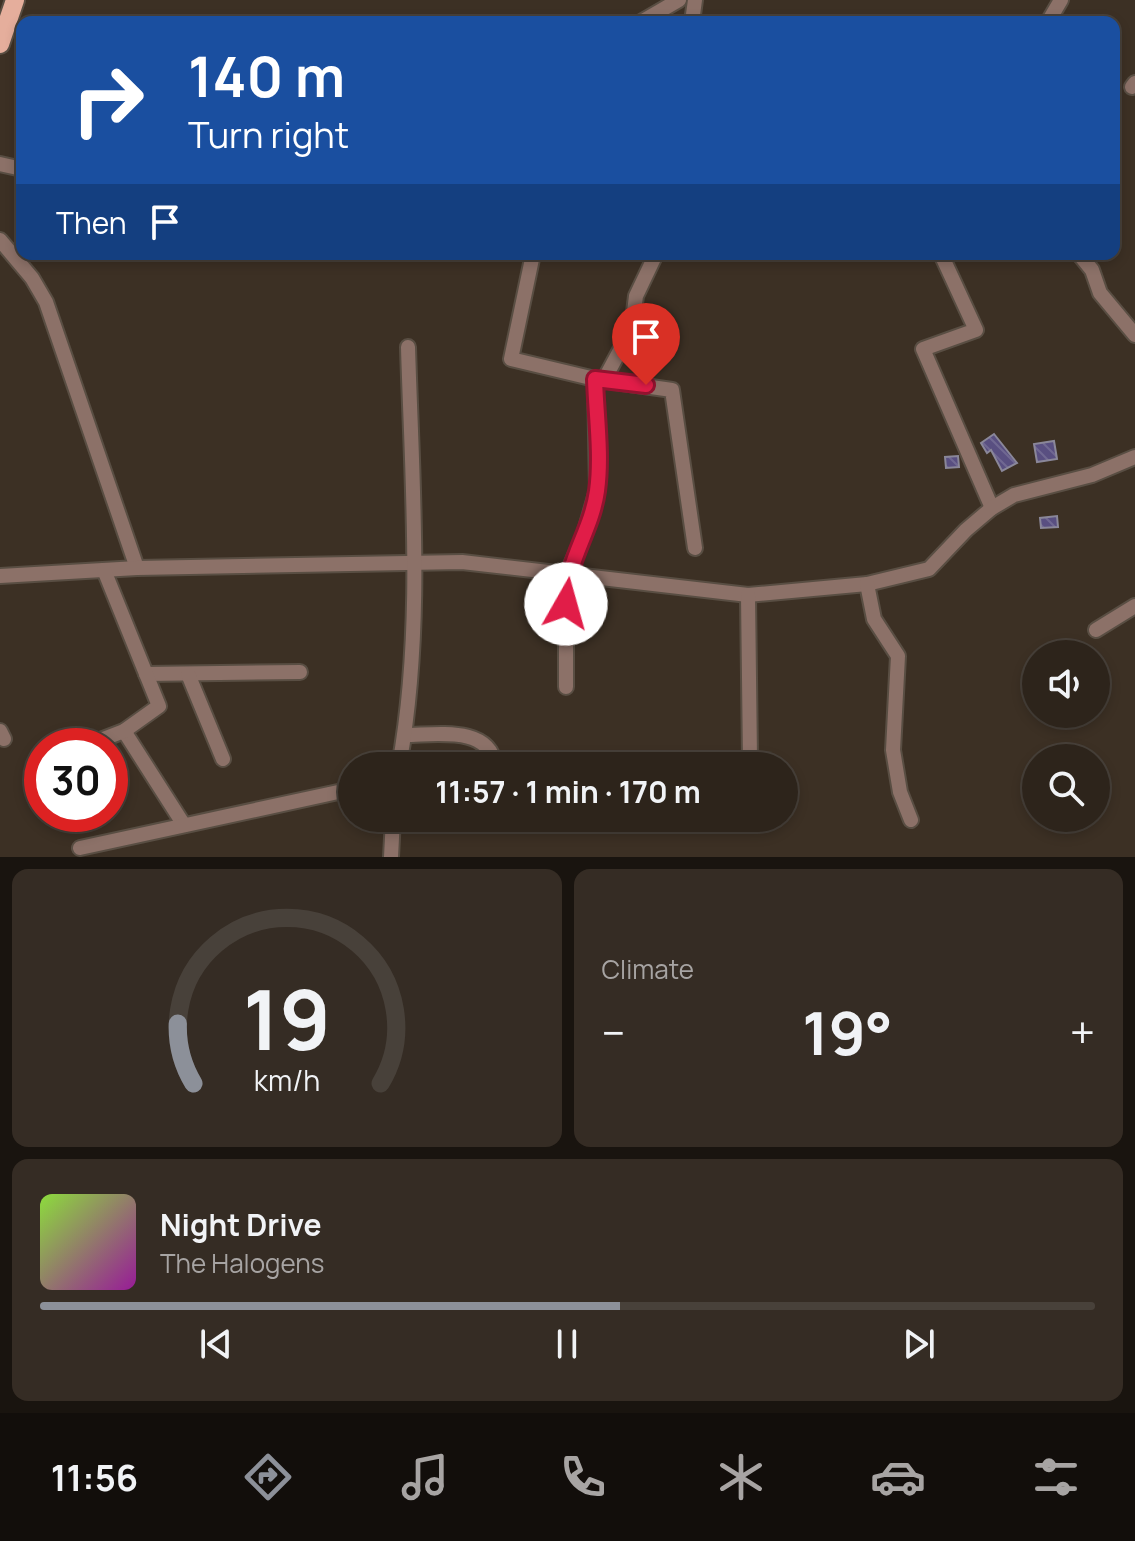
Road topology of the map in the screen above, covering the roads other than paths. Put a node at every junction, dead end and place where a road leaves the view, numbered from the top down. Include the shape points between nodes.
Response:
1 (15, 0) edge
2 (679, 0) edge
3 (651, 16) edge
4 (0, 44) edge
5 (0, 240) edge
6 (16, 259) edge
7 (17, 260) edge
8 (532, 260) edge
9 (653, 260) edge
10 (944, 260) edge
11 (1084, 260) edge
12 (1135, 335) edge
13 (408, 347) dead end
14 (599, 379) junction
15 (1135, 457) edge
16 (992, 508) junction
17 (695, 548) dead end
18 (415, 564) junction
19 (137, 568) junction
20 (104, 570) junction
21 (0, 576) edge
22 (566, 576) junction
23 (867, 584) junction
24 (748, 595) junction
25 (1135, 606) edge
26 (1096, 630) dead end
27 (300, 672) dead end
28 (146, 674) junction
29 (188, 674) junction
30 (566, 687) dead end
31 (128, 728) edge
32 (405, 735) junction
33 (128, 737) edge
34 (402, 752) edge
35 (491, 752) edge
36 (750, 752) edge
37 (223, 759) dead end
38 (338, 792) edge
39 (911, 820) dead end
40 (184, 825) junction
41 (392, 832) edge
42 (80, 848) dead end
43 (391, 857) edge

1 - 4 main road
2 - 3 street
5 - 6 street
7 - 19 street via 46,302
8 - 14 street via 511,359
9 - 14 street via 636,296 632,328
10 - 16 street via 976,330 923,349
11 - 12 street via 1100,293
13 - 18 street
14 - 17 street via 672,390
14 - 22 street via 597,490
15 - 16 street via 1092,475 1014,495
16 - 23 street via 929,569
18 - 19 street
18 - 22 street via 487,564
18 - 32 street
19 - 20 street
20 - 21 street
20 - 28 street
22 - 24 street
22 - 30 street
23 - 24 street
23 - 39 street via 874,619 898,656 893,750
24 - 36 street
25 - 26 street
27 - 29 street
28 - 29 street
28 - 31 street via 159,706
29 - 37 street
32 - 34 street
32 - 35 street via 454,735 483,741
33 - 40 street
38 - 40 street
40 - 42 street
41 - 43 street

